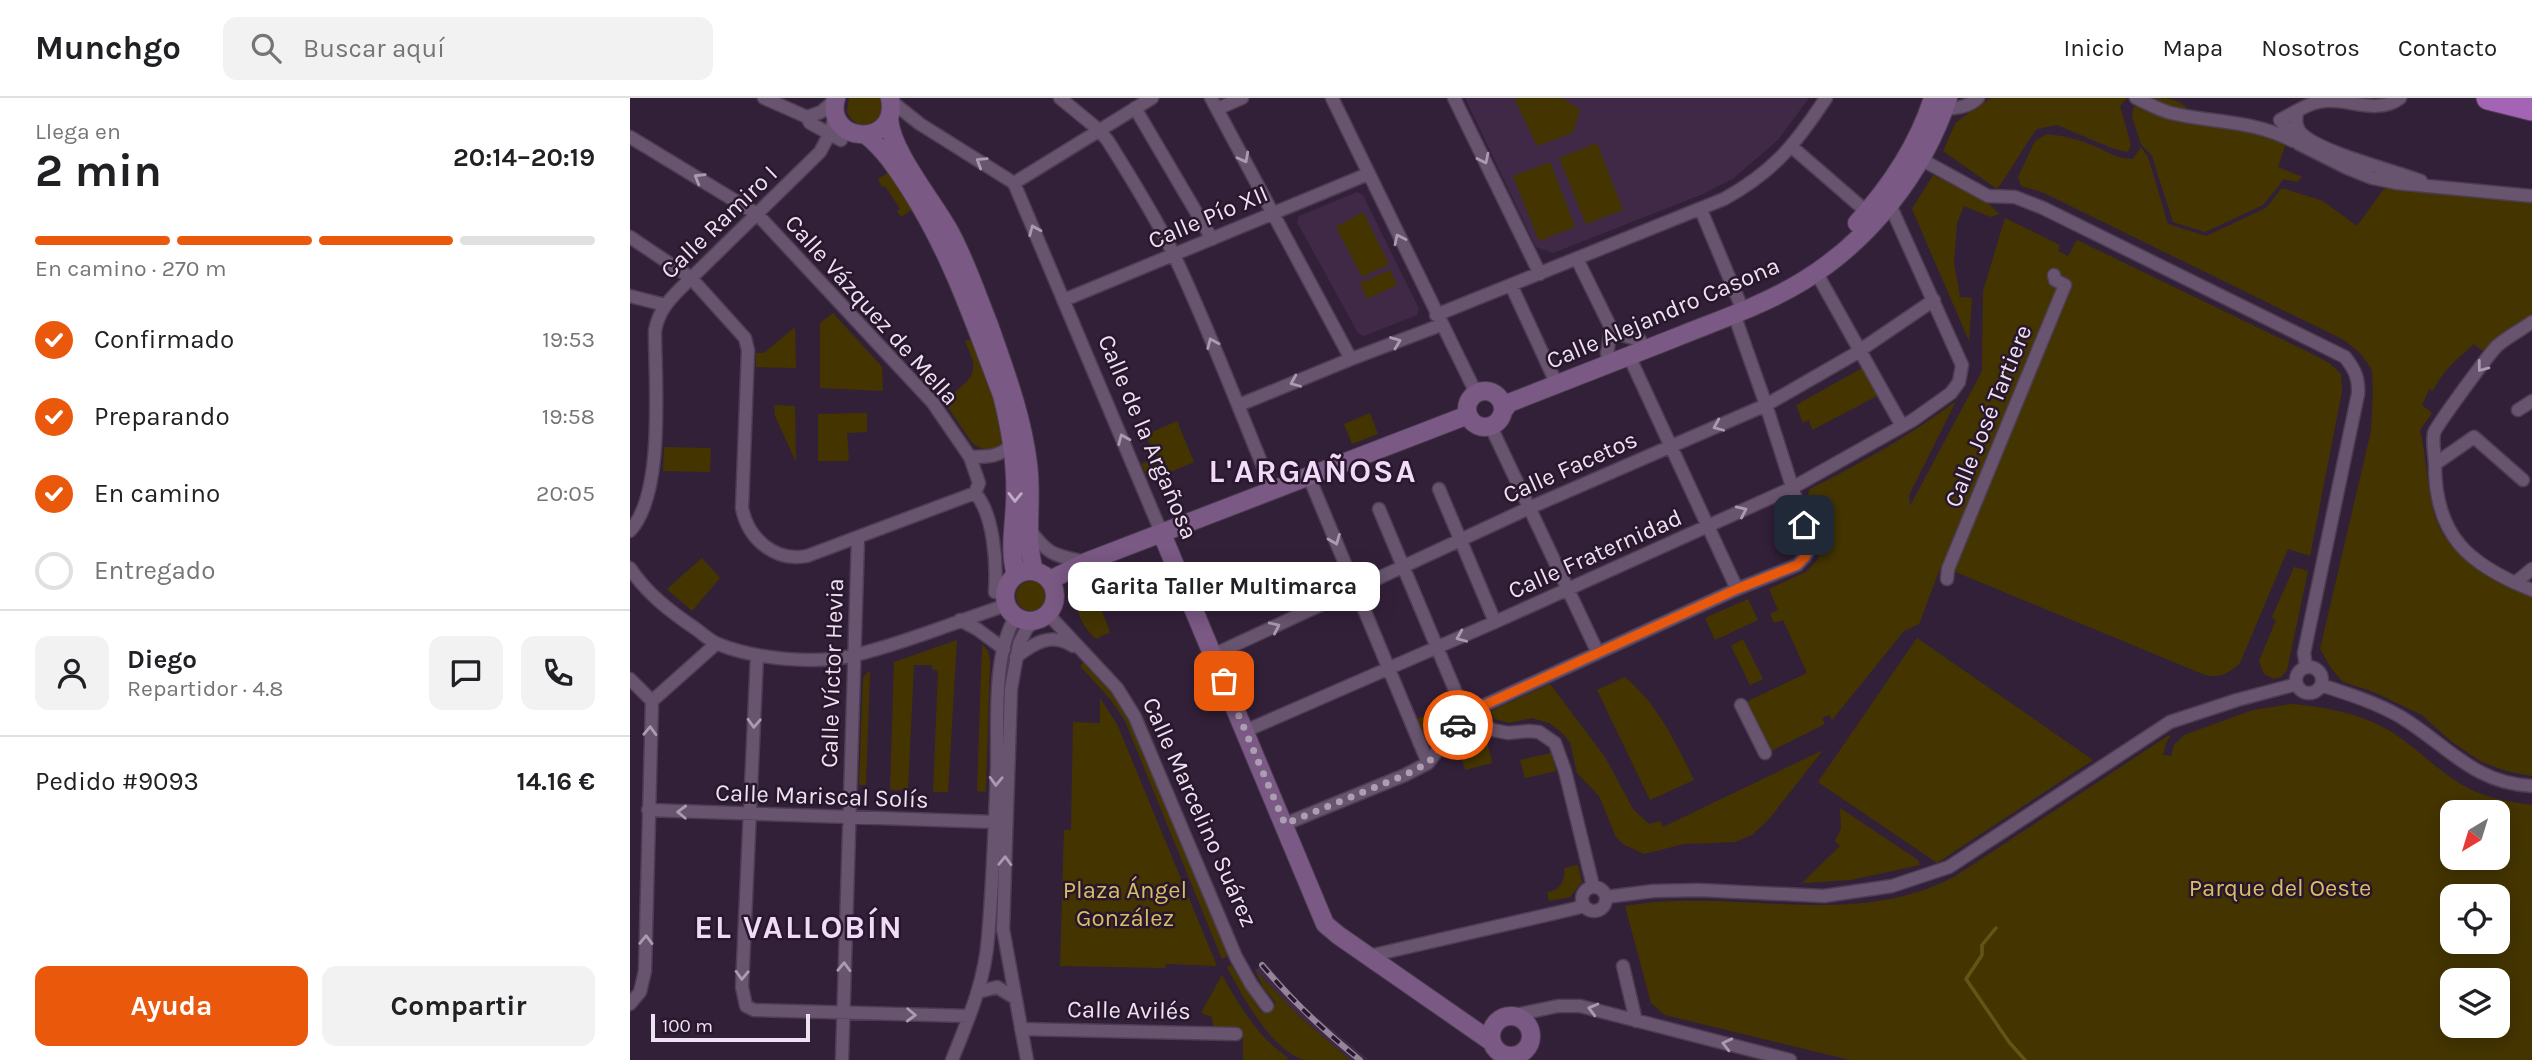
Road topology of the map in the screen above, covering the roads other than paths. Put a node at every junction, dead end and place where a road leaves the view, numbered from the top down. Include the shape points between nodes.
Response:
1 (764, 98) edge
2 (1059, 98) edge
3 (1242, 98) edge
4 (1454, 98) edge
5 (1826, 98) edge
6 (1978, 98) edge
7 (2136, 98) edge
8 (2400, 98) edge
9 (2488, 98) edge
10 (891, 99) edge
11 (1337, 100) edge
12 (1143, 102) edge
13 (1942, 102) edge
14 (1214, 104) edge
15 (835, 105) edge
16 (2532, 109) edge
17 (2297, 111) junction
18 (807, 117) junction
19 (889, 120) junction
20 (2280, 120) junction
21 (2254, 126) junction
22 (1099, 130) junction
23 (848, 136) junction
24 (630, 137) edge
25 (2299, 144) junction
26 (1792, 147) junction
27 (1915, 156) junction
28 (2376, 165) junction
29 (1368, 174) junction
30 (2372, 178) junction
31 (1014, 183) junction
32 (2445, 187) junction
33 (2532, 196) edge
34 (1890, 205) junction
35 (1701, 210) junction
36 (1867, 212) junction
37 (1273, 213) junction
38 (757, 214) junction
39 (630, 237) edge
40 (1212, 239) junction
41 (1174, 254) junction
42 (1577, 259) junction
43 (1816, 272) junction
44 (1540, 274) junction
45 (2054, 275) dead end
46 (691, 278) junction
47 (1511, 285) junction
48 (630, 296) edge
49 (1064, 300) junction
50 (1934, 300) junction
51 (665, 305) junction
52 (1737, 307) junction
53 (1438, 320) junction
54 (2532, 322) edge
55 (1611, 328) junction
56 (1640, 340) junction
57 (1859, 351) junction
58 (1607, 354) junction
59 (1629, 356) junction
60 (1351, 359) junction
61 (1553, 376) junction
62 (1476, 393) junction
63 (2532, 401) edge
64 (1500, 403) junction
65 (1239, 405) junction
66 (1766, 405) junction
67 (2518, 410) dead end
68 (1468, 415) junction
69 (1902, 426) junction
70 (1491, 427) junction
71 (1012, 444) junction
72 (1670, 445) junction
73 (970, 457) junction
74 (2435, 464) junction
75 (1309, 477) junction
76 (2523, 480) dead end
77 (1792, 488) junction
78 (1439, 489) dead end
79 (1273, 491) junction
80 (975, 493) junction
81 (1529, 508) junction
82 (1379, 509) dead end
83 (1028, 527) junction
84 (1708, 527) junction
85 (630, 531) edge
86 (1163, 534) junction
87 (858, 538) junction
88 (1460, 541) junction
89 (1086, 562) junction
90 (1403, 567) junction
91 (630, 568) edge
92 (2532, 569) edge
93 (1016, 575) junction
94 (1042, 575) junction
95 (1947, 579) dead end
96 (2515, 583) junction
97 (1355, 589) junction
98 (1567, 589) junction
99 (1737, 589) junction
100 (2532, 590) edge
101 (1006, 604) junction
102 (1042, 617) junction
103 (960, 620) junction
104 (1495, 622) junction
105 (716, 644) junction
106 (1437, 647) junction
107 (1004, 649) junction
108 (1598, 653) junction
109 (1085, 654) junction
110 (757, 655) junction
111 (1213, 655) junction
112 (853, 656) junction
113 (1016, 657) junction
114 (1388, 667) junction
115 (2306, 667) junction
116 (630, 679) edge
117 (2297, 684) junction
118 (2320, 685) junction
119 (652, 701) junction
120 (1741, 705) dead end
121 (1465, 714) junction
122 (1245, 731) junction
123 (1765, 753) dead end
124 (1428, 763) junction
125 (2532, 786) edge
126 (648, 810) junction
127 (748, 814) junction
128 (849, 818) junction
129 (995, 822) junction
130 (1285, 824) junction
131 (1593, 886) junction
132 (1606, 897) junction
133 (1583, 904) junction
134 (1368, 956) junction
135 (1623, 966) dead end
136 (978, 992) junction
137 (1015, 998) junction
138 (630, 1004) edge
139 (1268, 1006) dead end
140 (843, 1013) junction
141 (969, 1016) junction
142 (1503, 1019) junction
143 (1463, 1021) junction
144 (1636, 1021) junction
145 (1021, 1029) junction
146 (1236, 1034) dead end
147 (1492, 1042) junction
148 (1507, 1058) edge
149 (842, 1060) edge
150 (952, 1060) edge
151 (1027, 1060) edge
152 (1790, 1060) edge

1 - 18 street
2 - 22 street
3 - 14 street
4 -> 44 street
5 - 26 street
6 - 13 street via 1957,108
7 - 21 street via 2170,113
8 - 17 street via 2381,106 2326,101
9 - 16 highway
10 - 19 main road
31 -> 10 street via 920,124
11 - 29 street
12 - 22 street
12 - 40 street
13 - 27 main road, Calle Alejandro Casona
14 -> 37 street
15 - 18 street
15 - 23 street
15 - 23 main road
17 - 20 street
17 - 28 street via 2296,123 2309,139
18 - 23 street via 810,123
19 - 23 main road via 883,127
19 - 83 main road via 893,142 936,206 966,264 1014,393 1027,457
20 - 21 street
20 - 25 street
21 - 25 street
22 - 31 street
22 - 41 street
23 - 38 street, Calle Ramiro I via 820,152
23 - 71 main road via 890,158 928,217 1002,395
38 -> 24 street, Calle Vázquez de Mella
25 - 30 street
26 - 35 street via 1743,188
26 - 36 street
27 - 34 main road, Calle Alejandro Casona
27 - 36 main road, Calle Alejandro Casona
27 - 115 street via 1988,196 2015,197 2043,208 2345,357 2357,375 2358,394 2304,653
28 - 30 street
28 - 32 street
29 - 37 street, Calle Pío XII
53 -> 29 street
30 - 32 street
49 -> 31 street, Calle de la Argañosa
32 - 33 street
34 - 43 main road, Calle Alejandro Casona
34 - 50 street
35 - 42 street
35 - 52 street
36 - 52 main road, Calle Alejandro Casona via 1804,267
37 - 40 street, Calle Pío XII
37 - 60 street
38 - 46 street, Calle Ramiro I
38 - 73 street, Calle Vázquez de Mella via 933,403
39 - 46 street
40 - 41 street, Calle Pío XII
41 - 49 street, Calle Pío XII
65 -> 41 street
42 - 44 street
42 - 55 street
43 - 52 main road, Calle Alejandro Casona via 1782,292
43 - 57 street
44 - 47 street
45 - 95 street, Calle José Tartiere via 2065,285
46 - 51 street, Calle Ramiro I
46 - 87 street via 747,343 741,483 749,529 772,551 796,557
47 - 53 street
47 - 61 street
48 - 51 street
86 -> 49 street, Calle de la Argañosa
50 - 57 street, Calle Facetos
50 - 69 street, Calle Fraternidad via 1962,365 1959,382 1951,393
51 - 85 street, Calle Ramiro I via 655,331 653,471 643,510
52 - 56 main road, Calle Alejandro Casona
52 - 59 main road, Calle Alejandro Casona
52 - 66 street
60 -> 53 street
53 - 62 street
54 -> 74 street via 2497,347 2434,432
55 - 56 street
55 - 58 street
56 - 58 main road, Calle Alejandro Casona
57 - 66 street, Calle Facetos
57 - 69 street
58 - 61 main road, Calle Alejandro Casona
59 - 64 main road, Calle Alejandro Casona
59 - 72 street
60 -> 65 street
61 - 64 main road, Calle Alejandro Casona
62 - 64 main road via 1485,391
62 - 68 main road via 1469,400
63 - 67 street
64 - 70 main road via 1497,423
65 - 79 street
66 -> 72 street, Calle Facetos
66 - 77 street
68 - 70 main road via 1473,423
68 - 75 main road
69 - 77 street, Calle Fraternidad
70 - 81 street
71 - 73 street via 992,458
71 -> 93 main road via 1015,503 1011,560
72 - 81 street, Calle Facetos
72 - 84 street
73 - 80 street, Calle Vázquez de Mella via 979,483
74 - 76 street via 2474,437
74 - 96 street via 2438,506 2451,534 2474,557
75 - 79 main road
75 -> 97 street
84 -> 77 street, Calle Fraternidad
77 - 99 street via 1811,546 1797,565
78 - 88 street
79 - 86 main road
80 - 87 street
80 - 101 street, Calle Vázquez de Mella via 983,502
81 - 88 street, Calle Facetos
81 - 98 street
82 - 90 street
83 - 89 street via 1045,550
83 - 94 main road via 1028,550
84 - 98 street, Calle Fraternidad
84 - 99 street
86 - 89 main road
86 - 111 main road, Calle de la Argañosa
87 - 112 street, Calle Víctor Hevia
88 - 90 street, Calle Facetos
88 - 104 street
89 - 94 main road
90 - 97 street, Calle Facetos
90 - 106 street
91 - 105 street via 671,611
92 - 96 street
93 - 94 main road
93 - 101 main road via 1005,592
94 - 102 main road via 1056,593
96 - 100 street
111 -> 97 street, Calle Facetos
97 - 114 street
98 - 104 street, Calle Fraternidad
98 - 108 street
99 - 108 street
101 - 102 main road via 1023,620
101 - 103 street
101 - 107 street, Calle Vázquez de Mella via 1010,628
102 - 109 street, Calle Marcelino Suárez
102 - 113 street via 1023,636
103 - 107 street
103 - 112 street
104 -> 106 street, Calle Fraternidad
105 - 110 street
105 - 119 street
106 - 114 street, Calle Fraternidad
106 - 121 street
107 -> 129 street, Calle Vázquez de Mella
108 - 121 street
109 - 113 street via 1055,639 1040,641
109 - 139 street, Calle Marcelino Suárez via 1117,688 1135,717 1236,957
110 - 112 street via 803,659
110 -> 127 street
111 - 122 main road, Calle de la Argañosa
112 - 128 street, Calle Víctor Hevia
137 -> 113 street via 1003,929 1010,689
114 - 122 street, Calle Fraternidad
114 - 124 street
115 - 117 street via 2298,673
115 - 118 street via 2319,672
116 - 119 street
117 - 118 street via 2310,693
117 - 132 street via 2170,722 1930,875 1824,896 1699,890
118 - 125 street via 2401,717 2480,773
126 -> 119 street
120 - 123 street
121 - 124 street
121 - 131 street via 1493,730 1534,731 1555,743
122 - 130 main road, Calle de la Argañosa
124 - 130 street
127 -> 126 street, Calle Mariscal Solís
138 -> 126 street via 640,992 645,971
127 - 128 street, Calle Mariscal Solís
127 -> 140 street via 741,987 746,1006
128 - 129 street, Calle Mariscal Solís
140 -> 128 street, Calle Víctor Hevia
129 - 136 street, Calle Vázquez de Mella via 988,939
130 - 134 main road, Calle de la Argañosa via 1325,924
131 - 132 street
131 - 133 street via 1584,892
132 - 133 street via 1599,910
133 - 134 street
134 - 143 main road, Calle de la Argañosa
135 - 144 street
136 - 137 street via 997,987
136 - 141 street, Calle Vázquez de Mella
137 - 145 street
140 -> 141 street
140 - 149 street, Calle Víctor Hevia
141 - 150 street, Calle Vázquez de Mella
142 - 143 main road via 1483,1026
144 -> 142 street via 1580,1006 1558,1006
142 - 147 main road via 1491,1033
142 - 148 main road via 1519,1018 1531,1036 1526,1049
143 - 147 main road, Calle de la Argañosa
152 -> 144 street
145 - 146 street, Calle Avilés
145 - 151 street
147 - 148 main road

